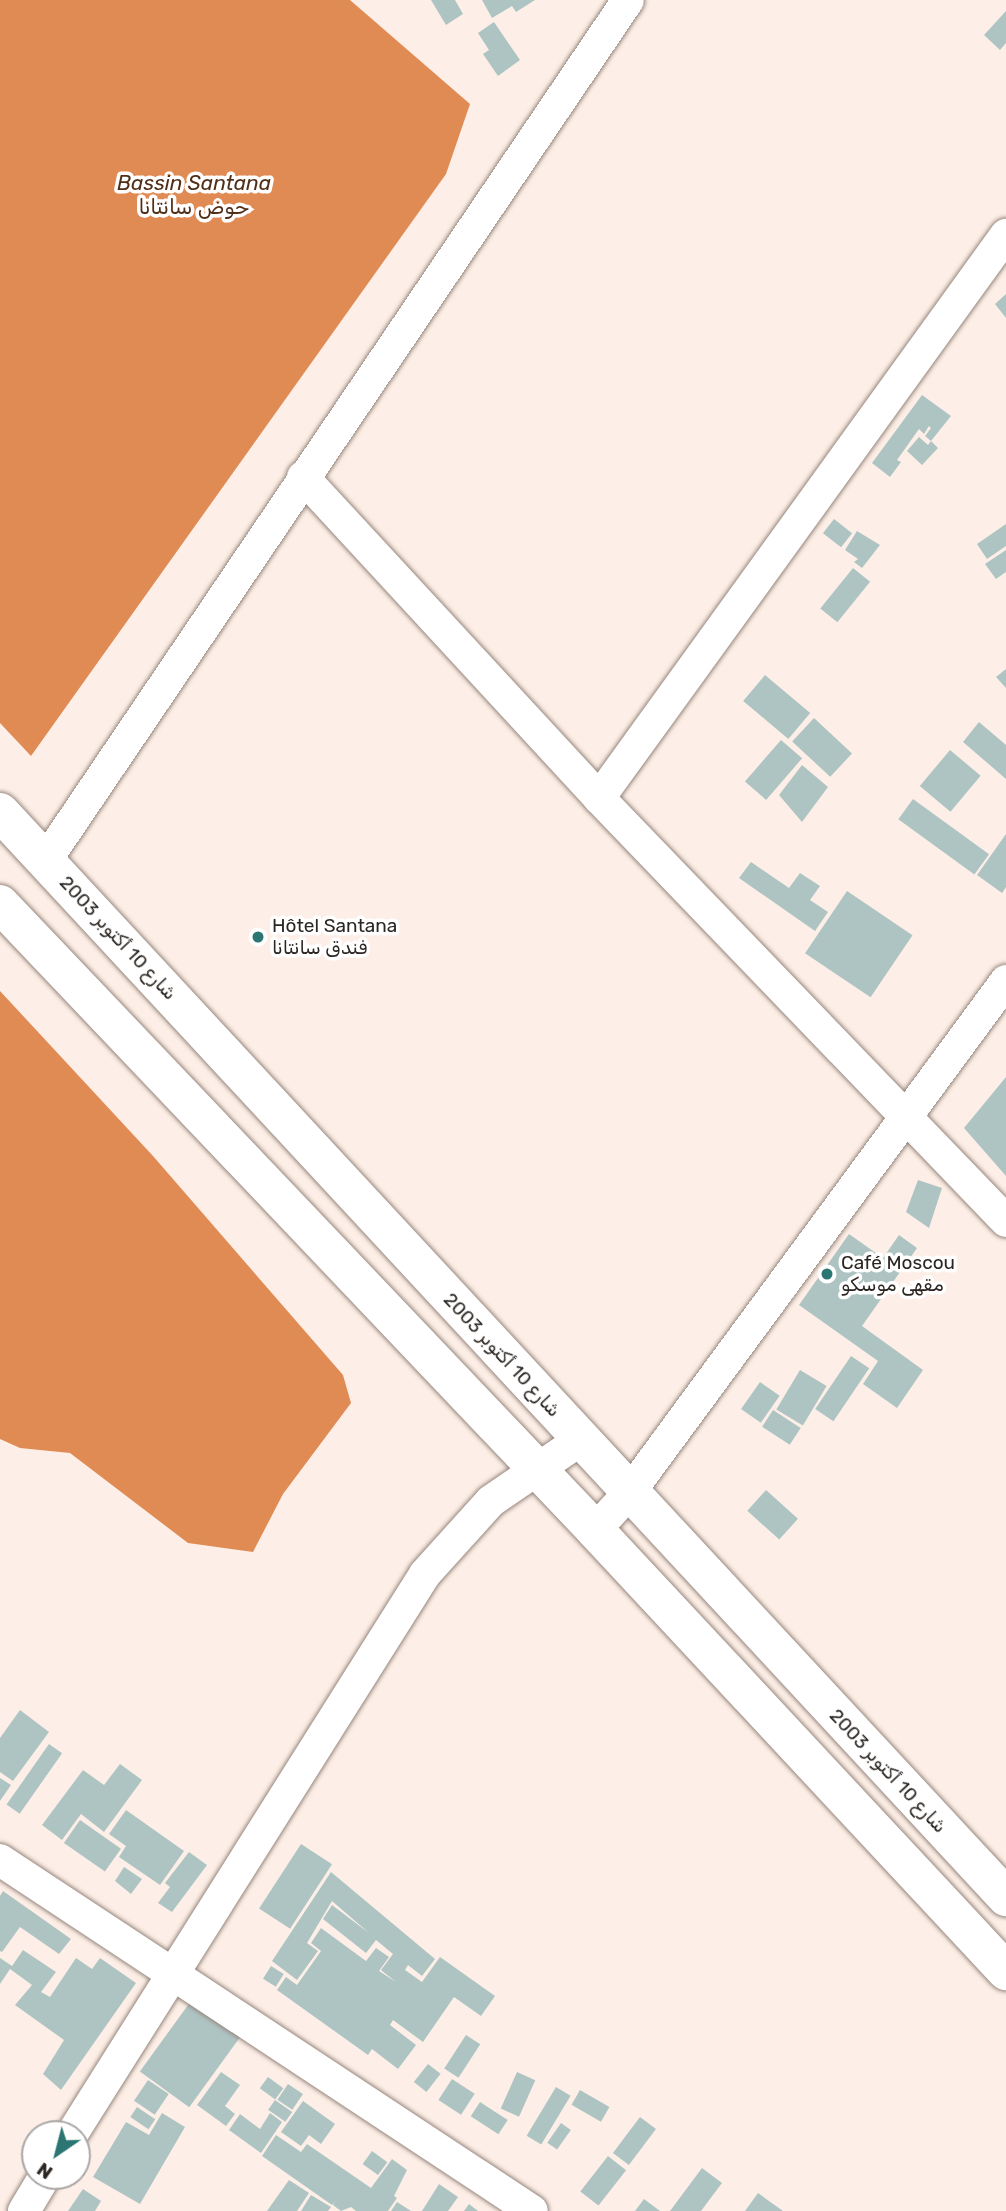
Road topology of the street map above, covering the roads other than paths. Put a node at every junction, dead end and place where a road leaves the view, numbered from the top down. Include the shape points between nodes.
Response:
1 (628, 0) edge
2 (1006, 235) edge
3 (303, 477) junction
4 (599, 798) junction
5 (0, 812) edge
6 (46, 860) junction
7 (0, 904) edge
8 (1006, 981) edge
9 (905, 1119) junction
10 (1006, 1222) edge
11 (580, 1440) junction
12 (534, 1469) junction
13 (629, 1493) junction
14 (595, 1530) junction
15 (0, 1860) edge
16 (1006, 1897) edge
17 (1006, 1971) edge
18 (171, 1975) junction
19 (81, 2120) edge
20 (37, 2190) edge
21 (24, 2211) edge
22 (532, 2211) edge

1 - 3 street
2 - 4 street
3 - 4 street
3 - 6 street
4 - 9 street
5 - 6 highway, شارع 10 أكتوبر 2003
6 - 11 highway, شارع 10 أكتوبر 2003
7 - 12 highway
8 - 9 street
9 - 10 street
9 - 13 street
11 - 12 street
11 - 13 highway, شارع 10 أكتوبر 2003
12 - 14 highway
12 - 18 street via 491,1501 425,1574
13 - 14 street
13 - 16 highway, شارع 10 أكتوبر 2003
14 - 17 highway
15 - 18 street
18 - 19 street
18 - 22 street
20 - 21 street

